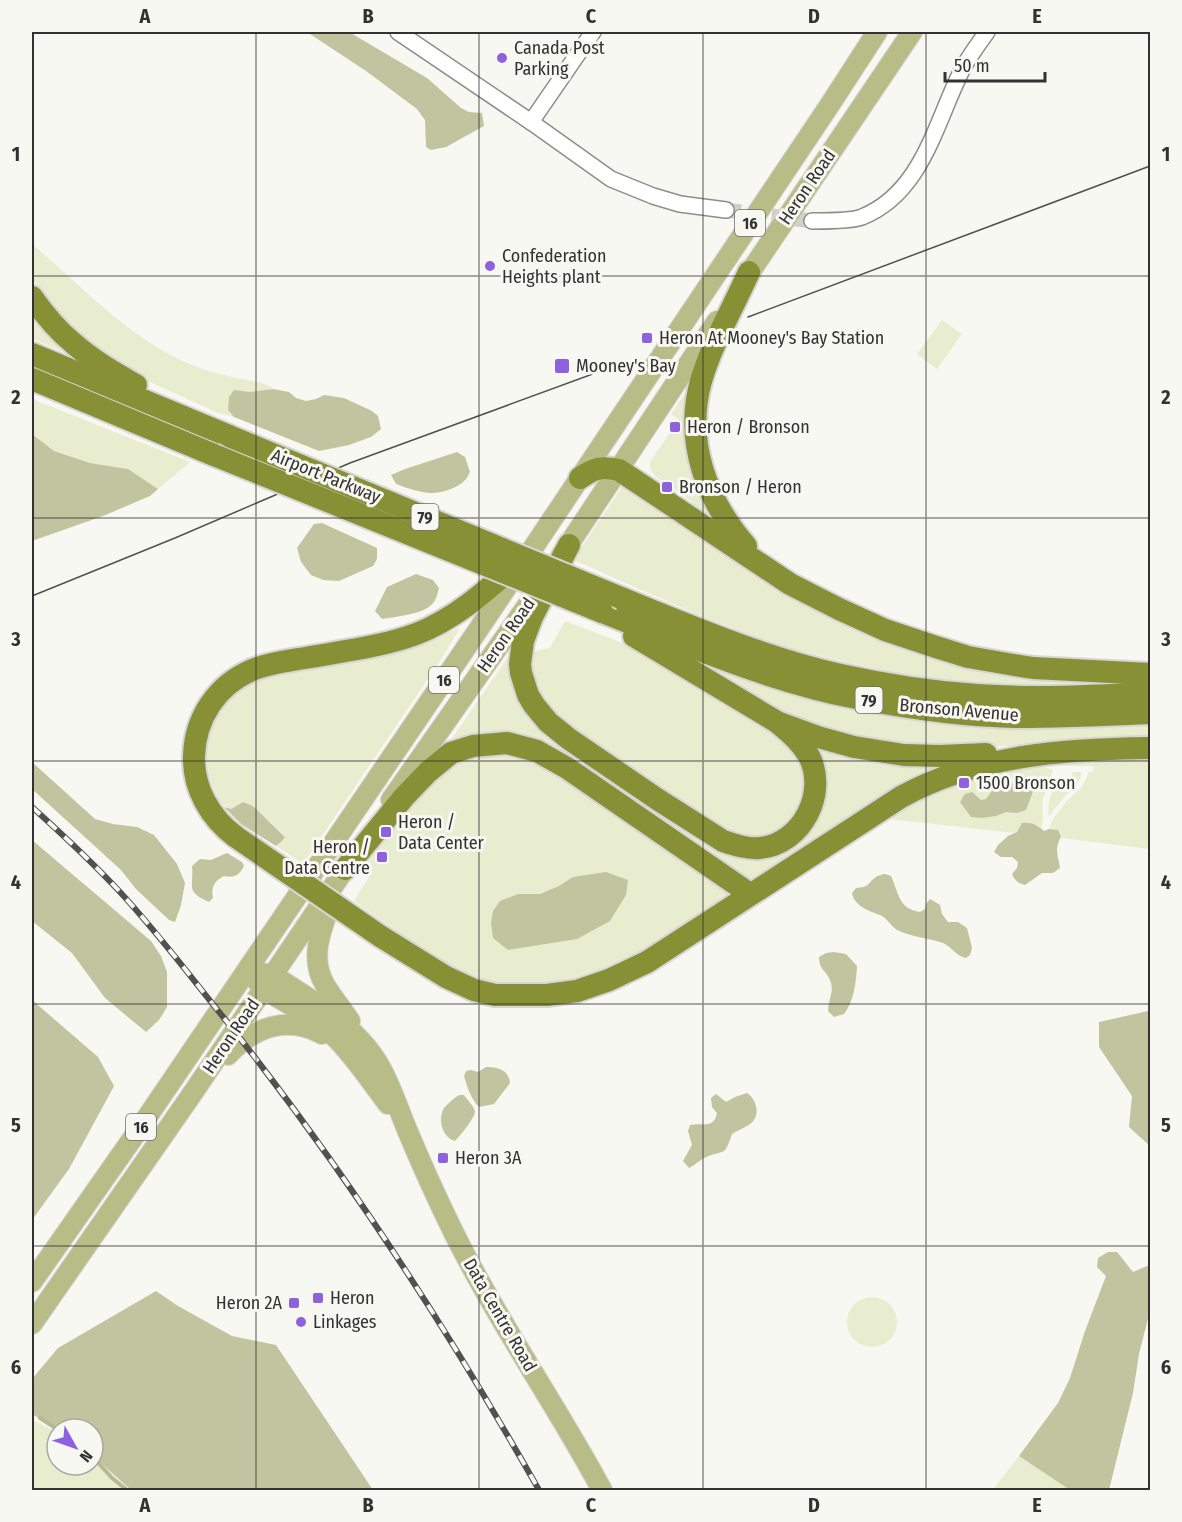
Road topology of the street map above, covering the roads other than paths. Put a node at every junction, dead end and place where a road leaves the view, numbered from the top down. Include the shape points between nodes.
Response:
1 (398, 32) edge
2 (593, 32) edge
3 (877, 32) edge
4 (906, 32) edge
5 (912, 32) edge
6 (987, 32) edge
7 (895, 57) junction
8 (531, 122) junction
9 (726, 210) tunnel mouth
10 (812, 221) tunnel mouth
11 (749, 272) junction
12 (32, 297) edge
13 (32, 354) edge
14 (32, 380) edge
15 (199, 423) junction
16 (619, 470) junction
17 (580, 478) junction
18 (569, 545) junction
19 (528, 554) junction
20 (767, 570) junction
21 (621, 598) joint
22 (602, 612) junction
23 (1150, 674) edge
24 (1150, 693) edge
25 (1150, 713) edge
26 (777, 722) junction
27 (1150, 743) edge
28 (1120, 748) junction
29 (1150, 748) edge
30 (1045, 753) junction
31 (345, 869) junction
32 (750, 894) junction
33 (248, 970) junction
34 (268, 982) junction
35 (354, 1045) junction
36 (190, 1097) junction
37 (32, 1282) edge
38 (32, 1324) edge
39 (602, 1491) edge

1 - 8 street
2 - 8 street
3 - 17 main road, Heron Road / 16
4 - 7 main road
5 - 7 main road, Heron Road / 16
6 - 10 street via 964,66 931,142 896,196 860,218
7 - 11 main road, Heron Road / 16
8 - 9 street via 611,179 680,204
11 - 16 main road, Heron Road / 16
11 - 20 highway via 701,381 695,430 701,469 713,499 736,535
12 - 15 highway via 73,344
13 - 15 highway, Airport Parkway / 79
14 - 22 highway, Airport Parkway / 79, bridge
15 - 21 highway, Airport Parkway / 79, bridge
16 - 17 highway via 599,468
16 - 18 main road, Heron Road / 16
16 - 20 highway
17 - 19 main road, Heron Road / 16
18 - 26 highway via 530,623 520,653 521,674 528,694 553,726 723,841 759,848 788,838 797,830 814,799 815,777 809,757
18 - 31 main road, Heron Road / 16
19 - 32 highway, bridge via 463,609 418,633 378,645 265,665 238,677 208,706 196,735 194,765 206,805 224,828 380,936 439,973 474,990 495,995 560,994 592,987 647,962
19 - 33 main road, Heron Road / 16
20 - 23 highway via 865,622 968,657 1033,668
21 - 24 highway, Bronson Avenue / 79 via 766,654 902,687 1007,696
22 - 25 highway, Bronson Avenue / 79 via 743,667 854,698 1012,717
22 - 26 highway via 618,627
26 - 30 highway via 834,742 895,754
27 - 28 highway
28 - 29 highway
28 - 30 highway
30 - 32 highway via 973,767 919,787
31 - 32 highway via 404,797 439,762 451,753 473,746 507,743 537,751 567,768
31 - 34 main road, Heron Road / 16
31 - 35 main road via 321,929 317,962
33 - 34 main road, Data Centre Road
33 - 37 main road, Heron Road / 16
34 - 35 main road, Data Centre Road via 316,1021
34 - 36 main road, Heron Road / 16
35 - 36 main road via 301,1026 270,1026 235,1047
35 - 39 main road, Data Centre Road via 409,1133 466,1257
36 - 38 main road, Heron Road / 16

